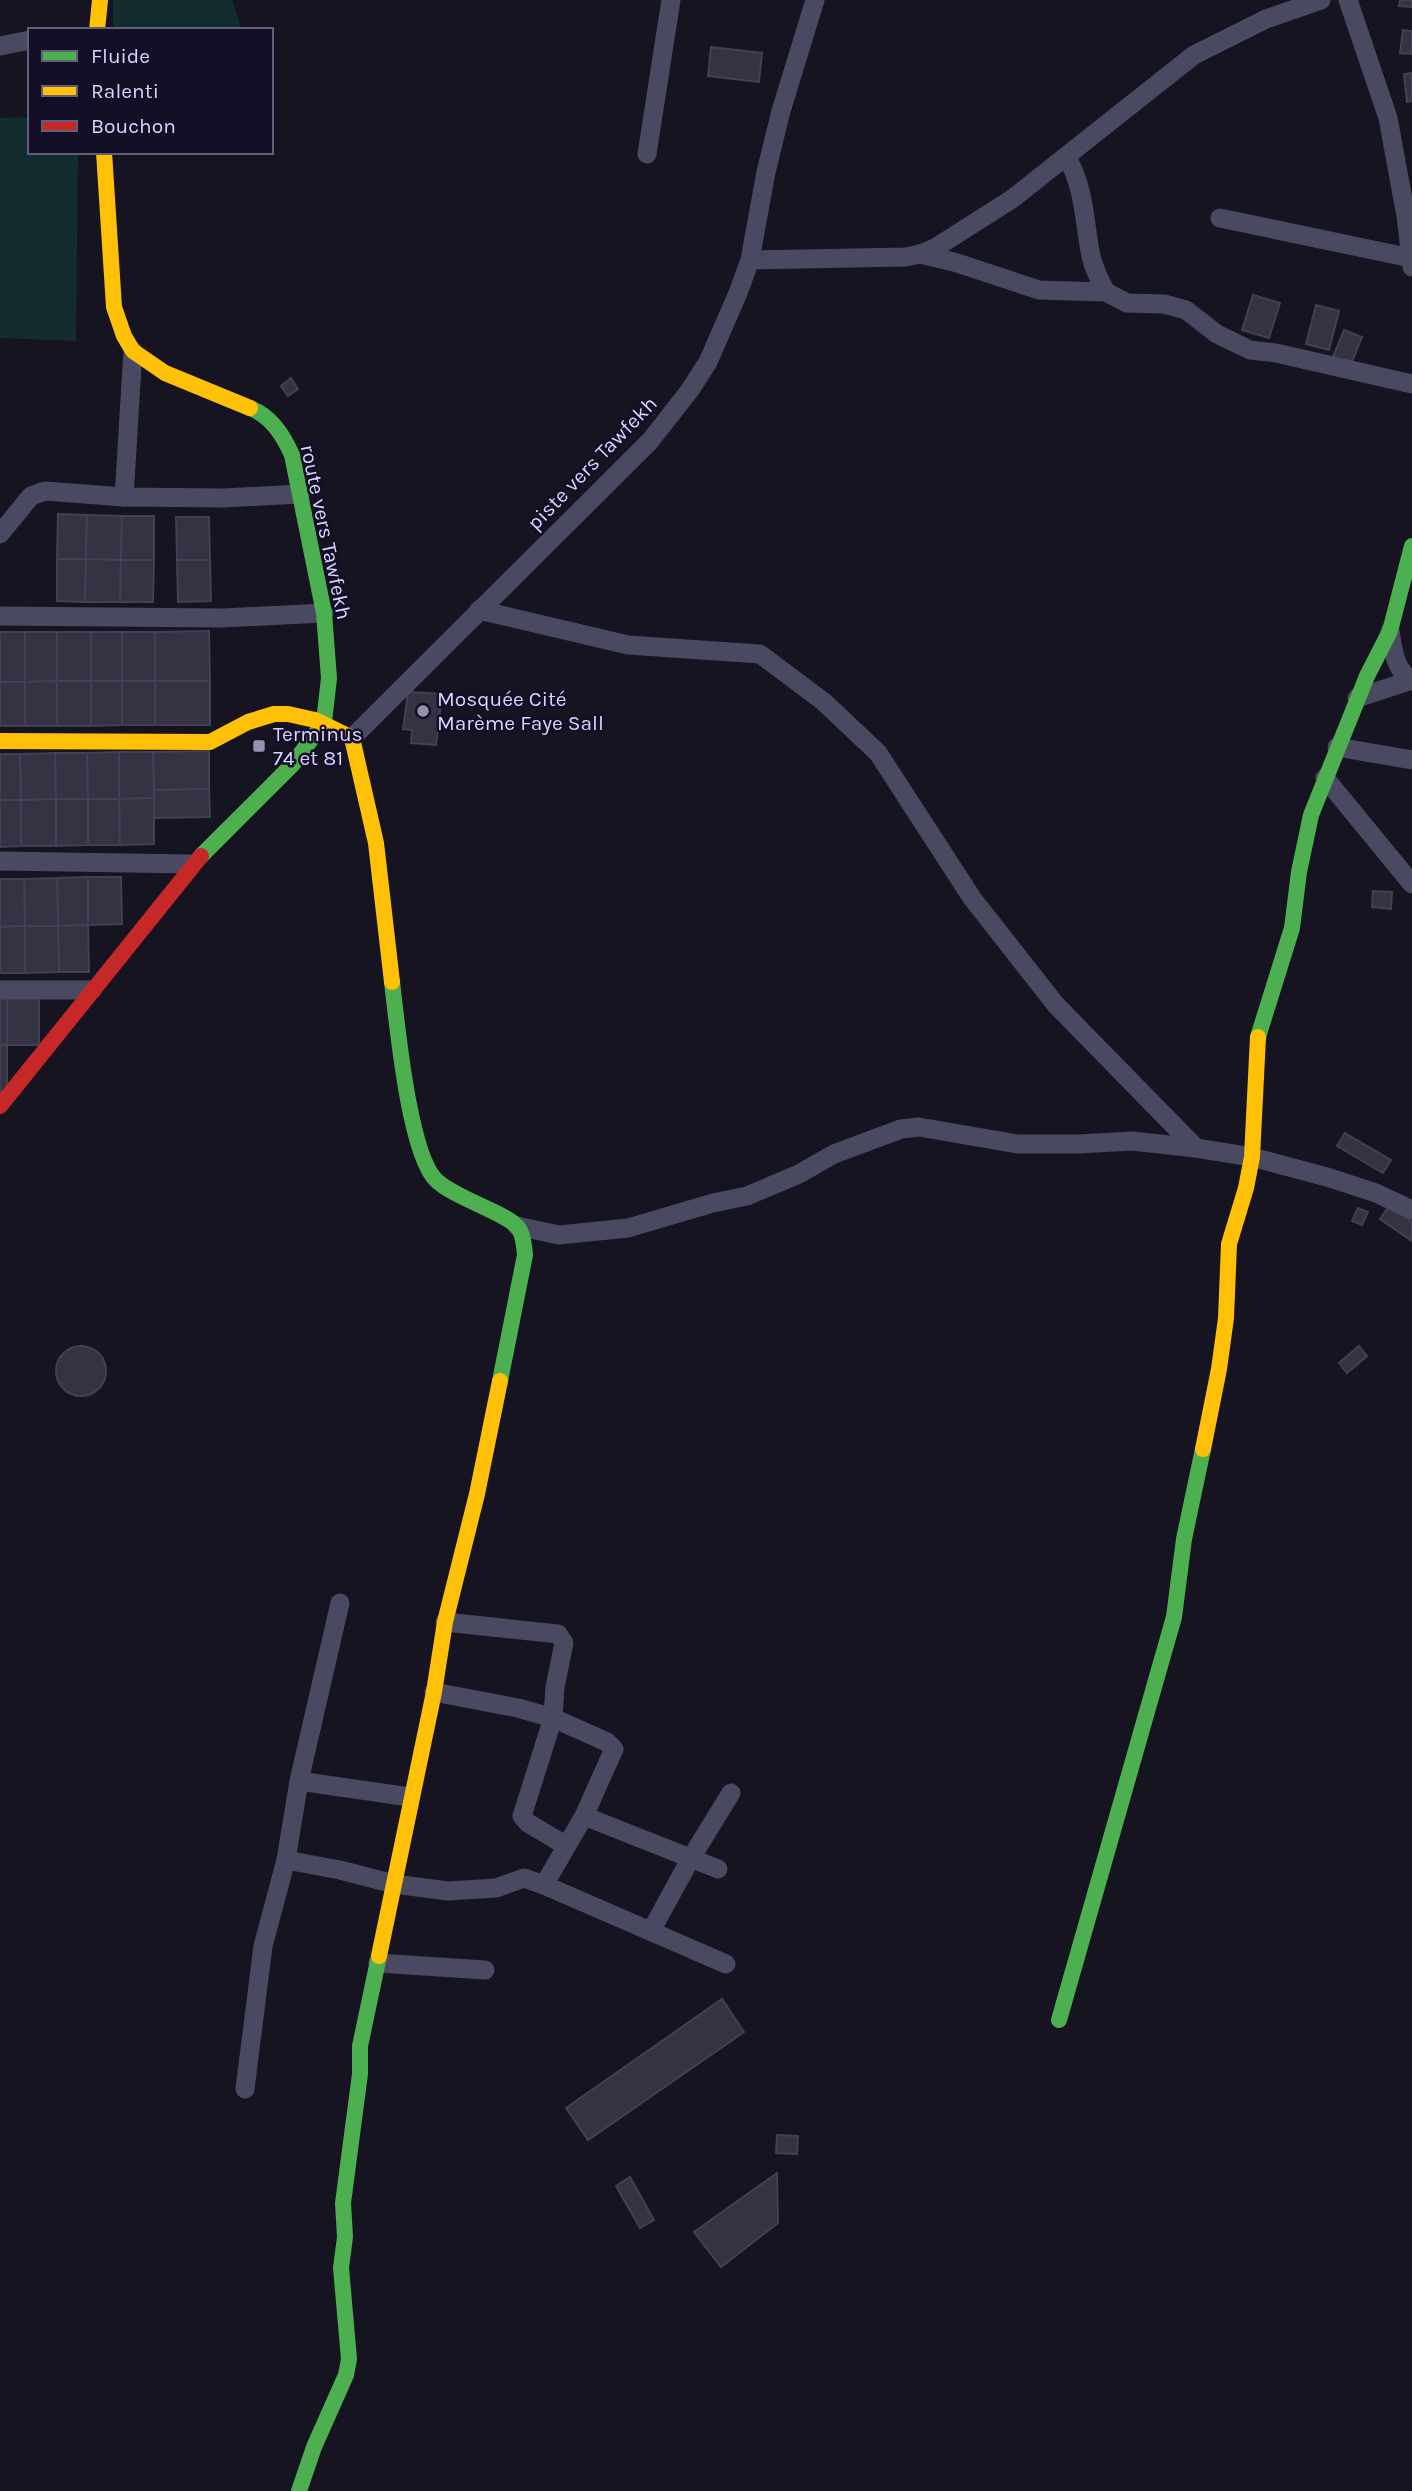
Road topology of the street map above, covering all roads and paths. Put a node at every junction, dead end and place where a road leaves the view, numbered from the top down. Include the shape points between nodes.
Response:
1 (100, 0) edge
2 (671, 0) edge
3 (815, 0) edge
4 (1321, 0) edge
5 (1348, 0) edge
6 (94, 28) edge
7 (28, 40) edge
8 (0, 46) edge
9 (104, 154) edge
10 (648, 154) dead end
11 (1066, 156) junction
12 (1409, 216) edge
13 (1220, 218) dead end
14 (920, 254) junction
15 (750, 260) junction
16 (1412, 262) edge
17 (1106, 292) junction
18 (133, 351) junction
19 (1412, 384) edge
20 (300, 494) junction
21 (124, 497) junction
22 (0, 534) edge
23 (1412, 546) edge
24 (1410, 565) edge
25 (479, 610) junction
26 (324, 613) junction
27 (0, 616) edge
28 (1390, 631) junction
29 (1411, 680) edge
30 (1357, 698) junction
31 (324, 722) junction
32 (352, 738) junction
33 (0, 741) edge
34 (1337, 747) junction
35 (1412, 760) edge
36 (1325, 778) junction
37 (0, 861) edge
38 (192, 864) junction
39 (1412, 884) edge
40 (0, 990) edge
41 (92, 990) junction
42 (0, 1106) edge
43 (1196, 1147) junction
44 (1252, 1157) junction
45 (1412, 1210) edge
46 (517, 1226) junction
47 (340, 1603) dead end
48 (445, 1622) junction
49 (434, 1692) junction
50 (553, 1718) junction
51 (299, 1781) junction
52 (731, 1793) dead end
53 (410, 1797) junction
54 (584, 1816) junction
55 (565, 1845) junction
56 (691, 1858) junction
57 (286, 1860) junction
58 (718, 1869) dead end
59 (394, 1884) junction
60 (544, 1885) junction
61 (651, 1931) junction
62 (378, 1963) junction
63 (726, 1964) dead end
64 (485, 1970) dead end
65 (1059, 2020) dead end
66 (245, 2090) dead end
67 (299, 2491) edge

1 - 6 street
2 - 10 street
3 - 15 street, piste vers Tawfekh via 780,111
4 - 11 street via 1266,19 1194,55
5 - 12 street via 1388,118
7 - 8 street
9 - 18 street via 114,307
11 - 14 street via 1012,199
11 - 17 street via 1085,209 1092,260
12 - 16 street
13 - 16 street
14 - 15 street
14 - 17 street via 1039,290
15 - 25 street, piste vers Tawfekh via 708,362 690,390 650,441
17 - 19 street via 1127,303 1186,310 1217,334 1250,350
18 - 20 street, route vers Tawfekh via 165,373 261,412 283,436
18 - 21 street
20 - 21 street
20 - 26 street, route vers Tawfekh
21 - 22 street via 45,491 31,496
23 - 24 street
24 - 28 street
25 - 32 street, piste vers Tawfekh
25 - 43 street via 628,645 760,654 824,702 877,752 972,898 1056,1005
26 - 27 street via 222,618
26 - 31 street, route vers Tawfekh via 329,678
28 - 29 street via 1397,666
28 - 30 street
29 - 30 street
30 - 34 street
31 - 32 street
31 - 33 street via 293,715 261,717 210,742
31 - 38 street via 293,764
32 - 46 street via 376,843 406,1092 417,1137 427,1166 444,1188
34 - 35 street
34 - 36 street
36 - 39 street
36 - 44 street via 1311,815 1292,928 1257,1041
37 - 38 street
38 - 41 street
40 - 41 street
41 - 42 street
43 - 44 street
43 - 46 street via 1132,1141 1017,1144 910,1128 834,1154 747,1196 628,1228 559,1234
44 - 45 street via 1376,1193
44 - 65 street via 1229,1244 1219,1369 1182,1549 1174,1617
46 - 48 street via 525,1255 477,1494
47 - 51 street
48 - 49 street
48 - 50 street via 562,1637
49 - 50 street
49 - 53 street
50 - 54 street via 614,1749
50 - 55 street via 522,1816
51 - 53 street
51 - 57 street
52 - 56 street
53 - 59 street
54 - 55 street
54 - 56 street
55 - 60 street
56 - 58 street
56 - 61 street
57 - 59 street
57 - 66 street via 263,1946
59 - 60 street via 448,1891 496,1888 524,1878
59 - 62 street
60 - 61 street
61 - 63 street
62 - 64 street
62 - 67 street via 360,2046 343,2203 341,2268 349,2359

